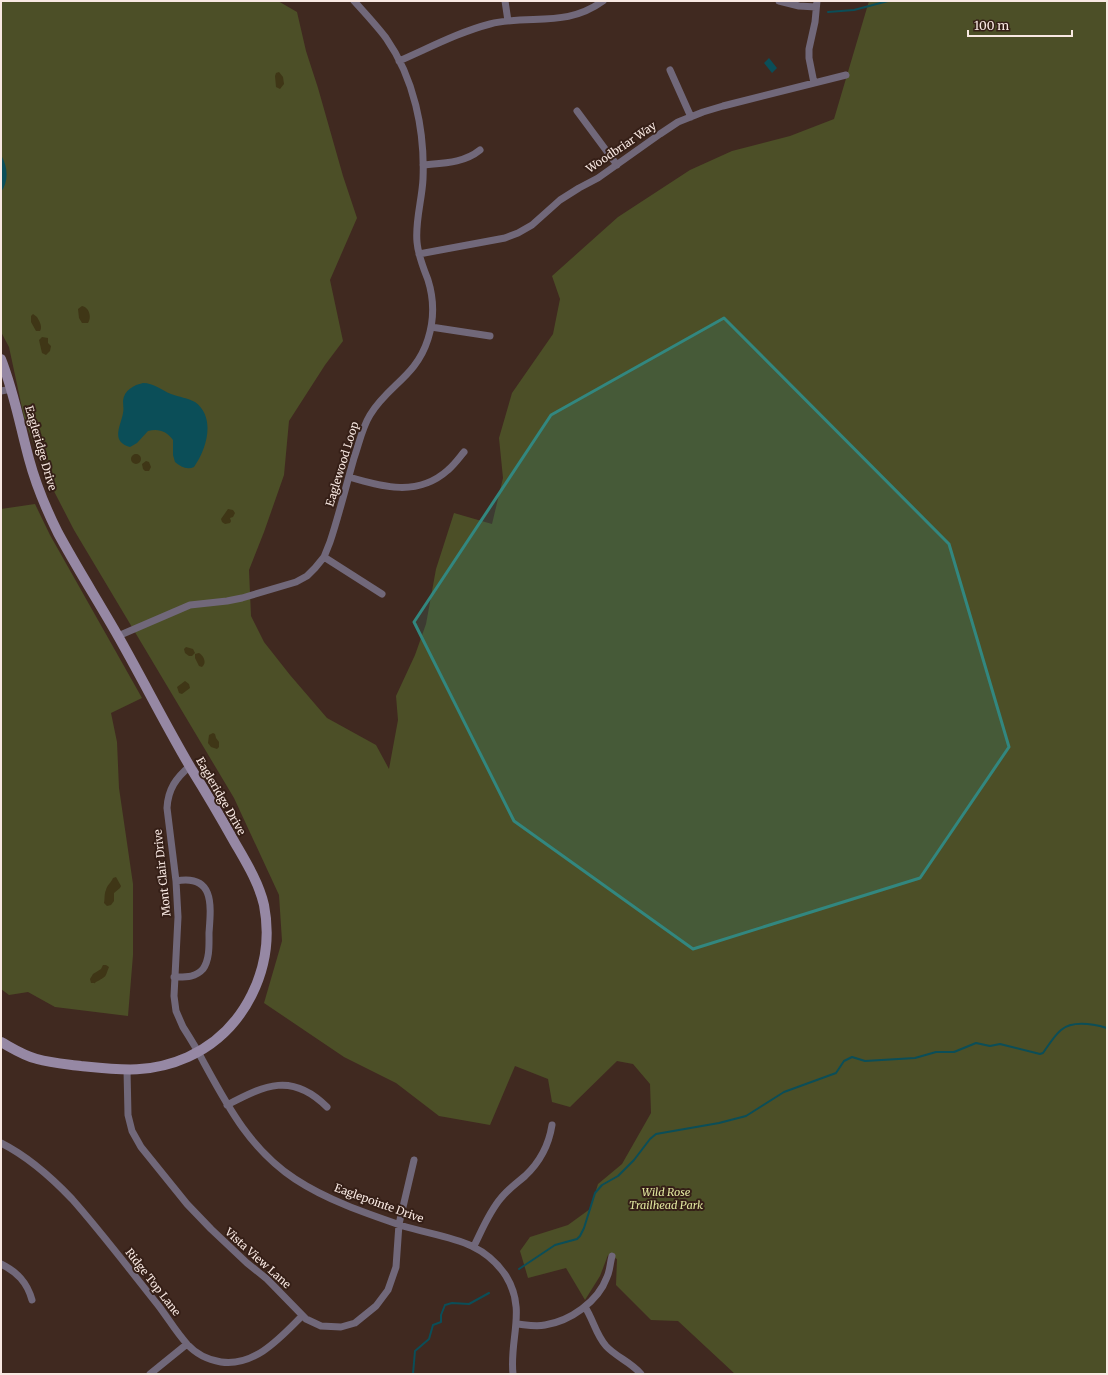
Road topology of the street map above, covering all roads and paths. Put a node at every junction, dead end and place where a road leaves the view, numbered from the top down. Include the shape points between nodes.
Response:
1 (354, 1) edge
2 (505, 1) edge
3 (603, 1) edge
4 (779, 1) edge
5 (816, 4) edge
6 (508, 21) junction
7 (399, 61) junction
8 (670, 70) dead end
9 (846, 75) dead end
10 (814, 83) junction
11 (577, 110) dead end
12 (690, 117) junction
13 (480, 150) dead end
14 (424, 165) junction
15 (617, 165) junction
16 (419, 254) junction
17 (431, 327) junction
18 (490, 336) dead end
19 (1, 359) edge
20 (12, 389) junction
21 (1, 392) edge
22 (464, 452) dead end
23 (349, 476) junction
24 (324, 557) junction
25 (382, 594) dead end
26 (118, 636) junction
27 (190, 766) junction
28 (176, 881) junction
29 (174, 977) junction
30 (1, 1042) edge
31 (198, 1052) junction
32 (127, 1070) junction
33 (227, 1105) junction
34 (327, 1107) dead end
35 (552, 1125) dead end
36 (1, 1143) edge
37 (414, 1160) dead end
38 (399, 1224) junction
39 (474, 1246) junction
40 (612, 1256) dead end
41 (1, 1264) edge
42 (32, 1300) dead end
43 (585, 1306) junction
44 (302, 1316) junction
45 (517, 1324) junction
46 (187, 1344) junction
47 (150, 1374) edge
48 (513, 1374) edge
49 (641, 1374) edge

1 - 7 street, Eaglewood Loop via 383,34
2 - 6 street
3 - 6 street via 584,12 561,18
4 - 5 street via 798,6
5 - 10 street via 816,22 809,49
6 - 7 street via 468,31
7 - 14 street, Eaglewood Loop via 418,114
8 - 12 street
9 - 10 street, Woodbriar Way
10 - 12 street, Woodbriar Way
11 - 15 street
12 - 15 street, Woodbriar Way via 670,127
13 - 14 street via 462,160
14 - 16 street, Eaglewood Loop via 417,225
15 - 16 street, Woodbriar Way via 560,200 532,225 518,233
16 - 17 street, Eaglewood Loop via 432,296
17 - 18 street
17 - 23 street, Eaglewood Loop via 425,347 414,367 383,397 369,416
19 - 20 main road, Eagleridge Drive
20 - 21 street
20 - 26 main road, Eagleridge Drive via 30,461 48,512
22 - 23 street via 440,476 416,486 391,487
23 - 24 street, Eaglewood Loop
24 - 25 street
24 - 26 street, Eaglewood Loop via 307,576 289,585 227,601 190,605
26 - 27 main road, Eagleridge Drive
27 - 28 street, Mont Clair Drive via 174,782 167,802
27 - 31 main road, Eagleridge Drive via 251,872 264,906 266,927 263,967 248,1002 239,1017 223,1034
28 - 29 street, Mont Clair Drive via 178,917
28 - 29 street via 189,879 201,885 208,893 211,908 208,953 204,966 193,976
29 - 31 street, Mont Clair Drive via 176,1011
30 - 32 main road, Eagleridge Drive via 36,1059
31 - 32 main road, Eagleridge Drive via 161,1066
31 - 33 street, Eaglepointe Drive
32 - 44 street, Vista View Lane via 128,1115 132,1131 141,1147 197,1215 276,1287
33 - 34 street via 260,1088 279,1085 305,1091
33 - 38 street, Eaglepointe Drive via 257,1146 296,1179 338,1201
35 - 39 street via 544,1150 532,1168 497,1202
36 - 46 street, Ridge Top Lane via 40,1170 70,1198
37 - 38 street, Vista View Lane
38 - 39 street, Eaglepointe Drive
38 - 44 street, Vista View Lane via 395,1274 388,1290 376,1306 356,1323 341,1327 321,1326
39 - 45 street, Eaglepointe Drive via 495,1263 509,1282 516,1302
40 - 43 street via 604,1285
41 - 42 street via 24,1281
43 - 45 street via 552,1324
43 - 49 street via 606,1346
44 - 46 street, Ridge Top Lane via 267,1348 248,1359 231,1362 213,1360
45 - 48 street, Eaglepointe Drive
46 - 47 street

